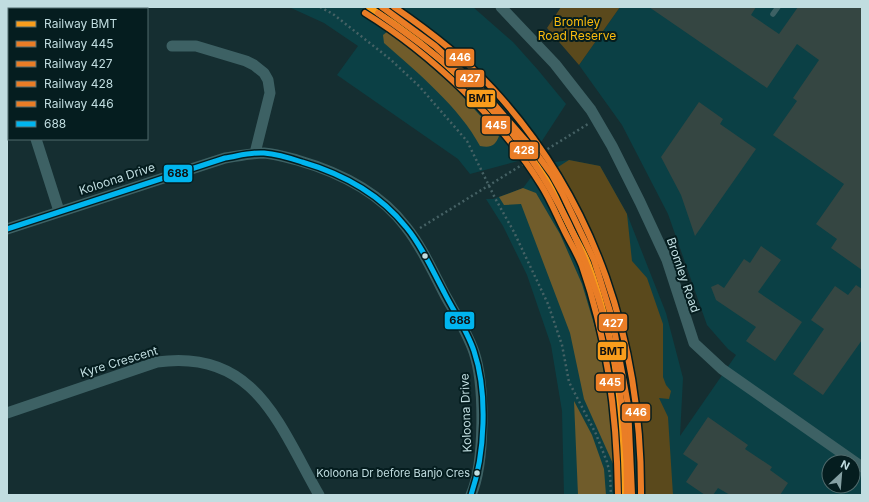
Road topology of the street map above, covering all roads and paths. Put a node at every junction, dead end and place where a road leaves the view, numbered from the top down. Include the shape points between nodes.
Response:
1 (320, 7) edge
2 (400, 7) edge
3 (501, 7) edge
4 (778, 7) edge
5 (773, 14) dead end
6 (172, 46) dead end
7 (507, 102) dead end
8 (596, 120) junction
9 (36, 140) edge
10 (255, 153) junction
11 (490, 185) junction
12 (59, 211) junction
13 (7, 229) edge
14 (412, 234) junction
15 (7, 413) edge
16 (862, 467) edge
17 (319, 495) edge
18 (471, 495) edge
19 (611, 495) edge

1 - 11 path via 333,14 390,59 419,86 467,141
2 - 7 path via 463,59
3 - 8 street, Bromley Road via 555,64
4 - 5 lane
6 - 10 street via 196,46 246,61 264,73 270,93
8 - 11 path
8 - 16 street, Bromley Road via 637,195 667,260 694,343 722,370
9 - 12 street
10 - 12 street, Koloona Drive via 226,158
10 - 14 street, Koloona Drive via 272,154 313,165 356,184 391,210
11 - 14 path
11 - 19 path via 548,304 562,346 569,382 596,434 607,462
12 - 13 street, Koloona Drive
14 - 18 street, Koloona Drive via 469,340 478,366 481,460
15 - 17 street, Kyre Crescent via 158,362 174,360 207,363 238,376 257,392 270,409

